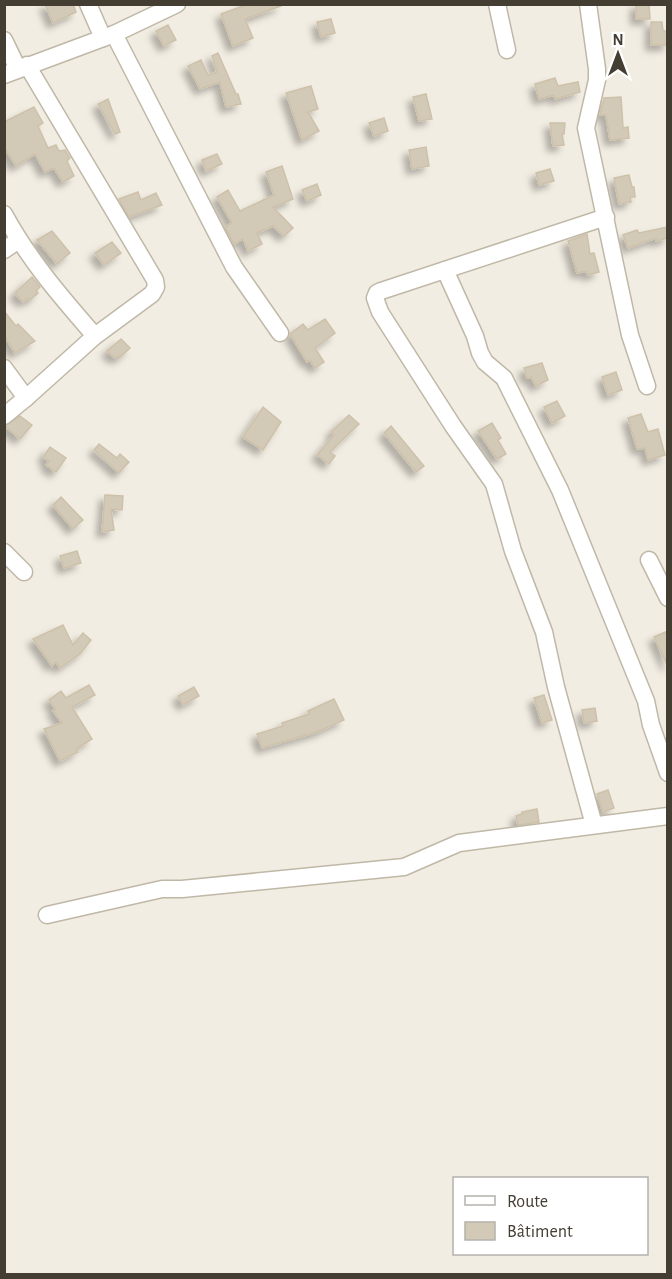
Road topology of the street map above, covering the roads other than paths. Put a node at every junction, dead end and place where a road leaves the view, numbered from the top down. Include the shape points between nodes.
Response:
1 (88, 4) edge
2 (177, 4) edge
3 (497, 4) edge
4 (588, 4) edge
5 (109, 36) junction
6 (4, 40) edge
7 (507, 51) dead end
8 (17, 70) edge
9 (4, 214) edge
10 (606, 217) junction
11 (12, 245) edge
12 (445, 270) junction
13 (280, 333) dead end
14 (94, 336) junction
15 (4, 368) edge
16 (647, 386) dead end
17 (26, 398) junction
18 (4, 416) edge
19 (4, 552) edge
20 (649, 560) dead end
21 (24, 572) dead end
22 (668, 598) edge
23 (668, 773) edge
24 (668, 816) edge
25 (594, 825) junction
26 (47, 915) dead end

1 - 5 street
2 - 5 street
3 - 7 street
4 - 10 street via 597,80 586,128
5 - 8 street
5 - 13 street via 234,267
6 - 8 street
8 - 14 street via 155,280 152,294
9 - 11 street
10 - 12 street
10 - 16 street via 630,335
11 - 14 street
12 - 23 street via 485,362 504,378 560,490 646,701
12 - 25 street via 381,291 375,298 380,312 494,484 513,551 544,632
14 - 17 street
15 - 17 street
17 - 18 street
19 - 21 street
20 - 22 street
24 - 25 street
25 - 26 street via 459,843 404,867 162,889

